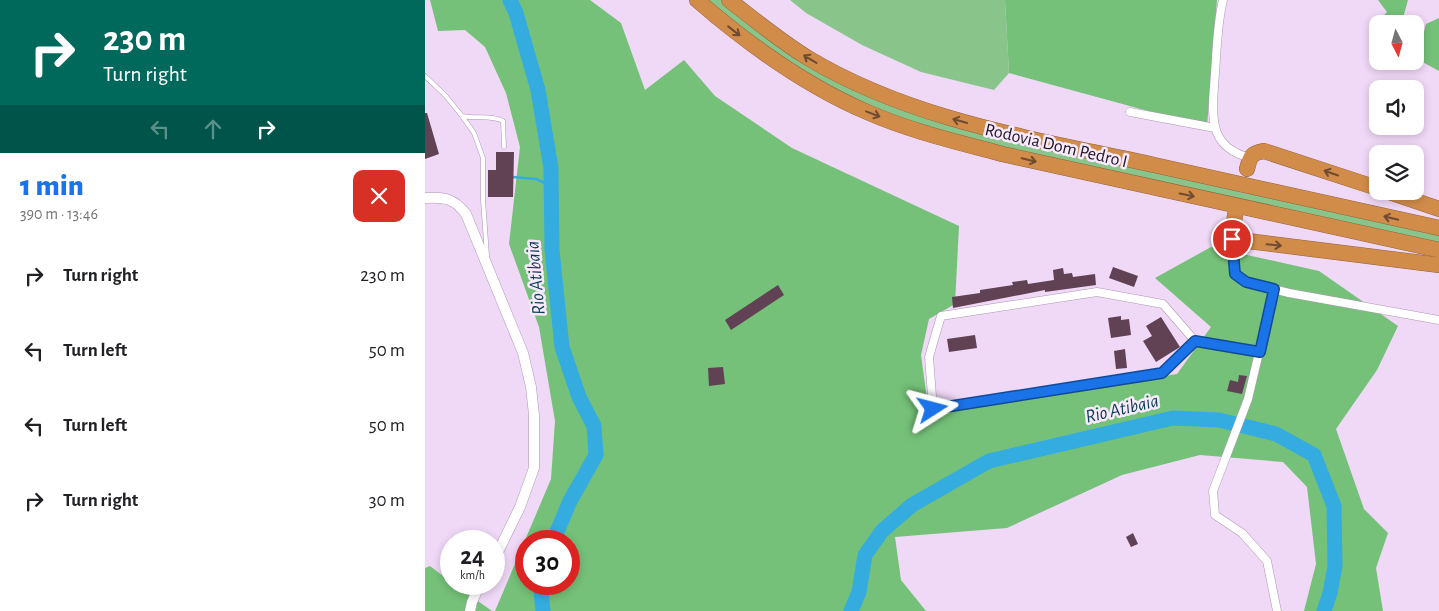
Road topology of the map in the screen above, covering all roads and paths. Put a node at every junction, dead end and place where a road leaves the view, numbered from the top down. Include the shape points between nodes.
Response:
1 (697, 0) edge
2 (729, 0) edge
3 (1223, 0) edge
4 (425, 76) edge
5 (1129, 112) dead end
6 (462, 116) junction
7 (1215, 128) junction
8 (504, 147) dead end
9 (1249, 164) joint
10 (1369, 185) edge
11 (425, 198) edge
12 (1412, 200) edge
13 (1439, 209) edge
14 (1235, 216) tunnel mouth
15 (1439, 228) edge
16 (1232, 239) junction
17 (1439, 250) edge
18 (487, 263) junction
19 (1439, 265) edge
20 (1274, 289) junction
21 (1439, 320) edge
22 (1195, 341) junction
23 (1260, 352) junction
24 (505, 538) edge
25 (476, 595) edge
26 (470, 611) edge
27 (1277, 611) edge

1 -> 17 highway, Rodovia Dom Pedro I via 745,40 803,80 861,109 905,126 1002,154
15 -> 2 highway, Rodovia Dom Pedro I via 1009,134 934,114 867,88 817,63 785,44
3 - 7 street via 1213,104
4 - 6 lane
5 - 7 street
6 - 8 lane via 503,121
6 - 18 lane via 475,133 483,158
7 - 9 street via 1224,144
10 -> 9 highway via 1265,151 1256,152
11 - 18 street via 444,198 459,204 471,222
12 - 13 highway
14 - 16 highway
16 -> 19 highway
16 - 20 street via 1235,274 1246,282
18 - 24 street via 523,353 534,415 534,468 521,507
20 - 21 street
20 - 23 street
22 - 22 street via 1163,304 1097,292 941,316 929,357 933,409 1162,373
22 - 23 street
23 - 27 street via 1248,399 1213,491 1215,516 1241,533 1267,561
25 - 26 street

